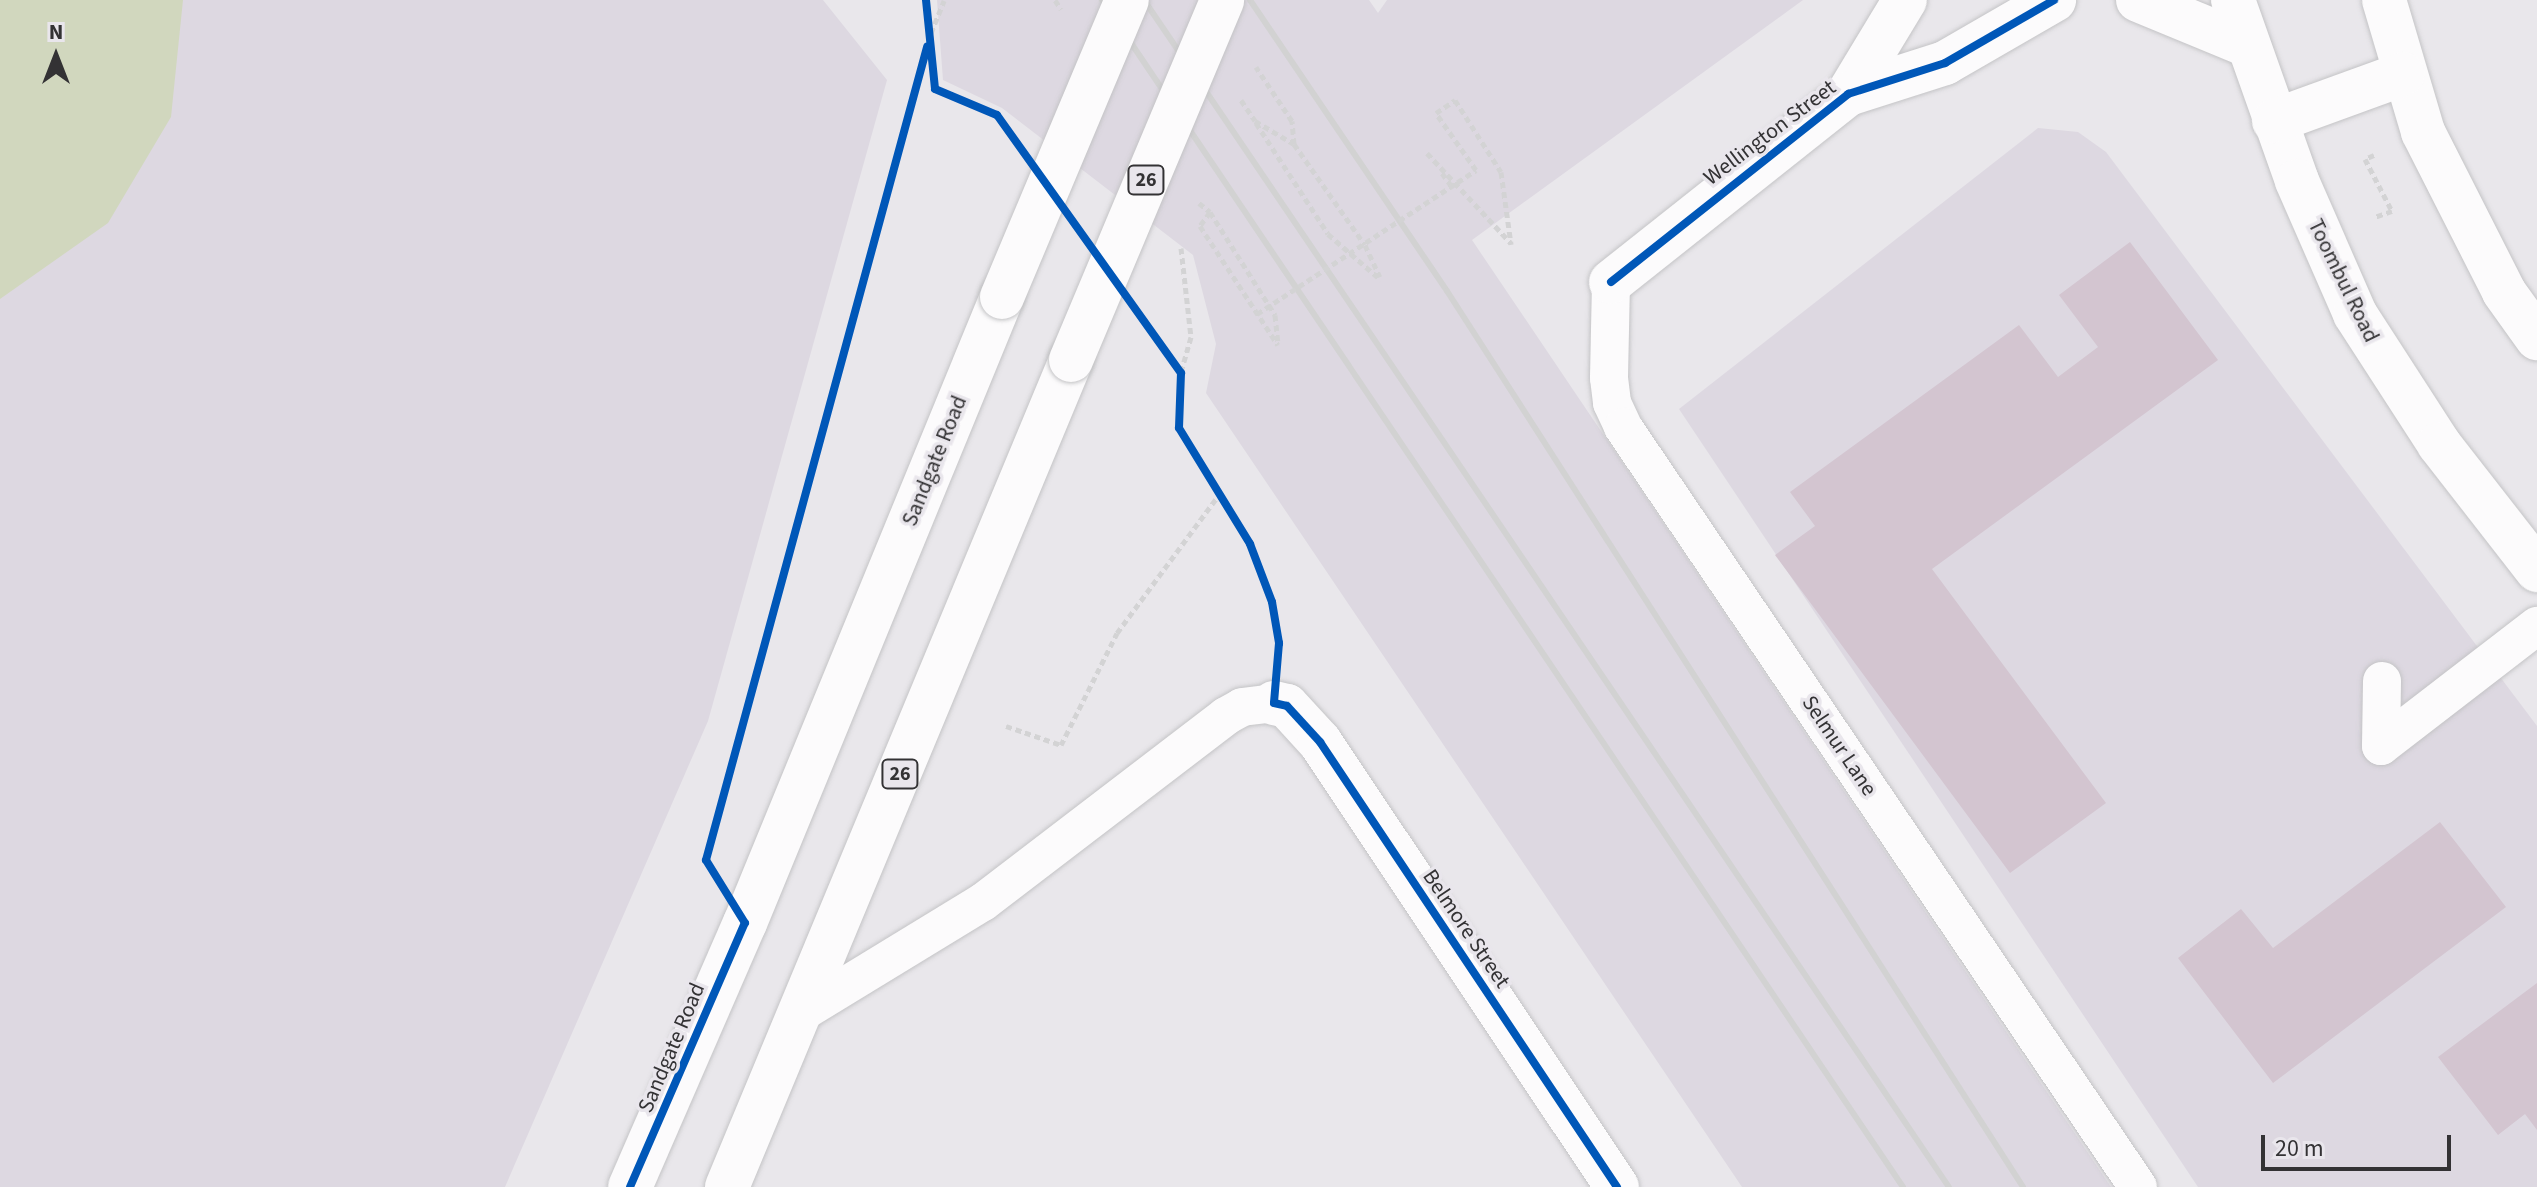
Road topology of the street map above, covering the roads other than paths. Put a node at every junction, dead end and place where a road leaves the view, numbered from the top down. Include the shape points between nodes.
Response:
1 (1127, 0) edge
2 (1222, 0) edge
3 (1905, 0) edge
4 (2054, 0) edge
5 (2138, 0) edge
6 (2233, 0) edge
7 (2384, 0) edge
8 (2247, 45) junction
9 (2403, 74) junction
10 (1848, 94) junction
11 (2274, 121) junction
12 (1611, 282) joint
13 (2537, 338) edge
14 (2537, 570) edge
15 (2537, 626) edge
16 (2382, 681) dead end
17 (1274, 703) joint
18 (801, 1013) junction
19 (630, 1187) edge
20 (727, 1187) edge
21 (1617, 1187) edge
22 (2138, 1187) edge

1 - 19 main road, Sandgate Road, bridge via 745,923
2 - 18 main road, 26, bridge
3 - 10 main road, Wellington Street
4 - 10 main road, Wellington Street via 1945,63
5 - 8 main road
6 - 8 main road, Toombul Road
7 - 9 main road
8 - 11 main road, Toombul Road
9 - 11 main road
9 - 13 main road via 2423,132 2484,252
10 - 12 main road, Wellington Street
11 - 14 main road, Toombul Road via 2355,314 2439,444
12 - 22 lane, Selmur Lane via 1609,378 1623,427
15 - 16 lane via 2381,746
17 - 18 lane via 1242,707 1226,716 983,902
17 - 21 main road, Belmore Street via 1287,706 1320,742
18 - 20 main road, 26

